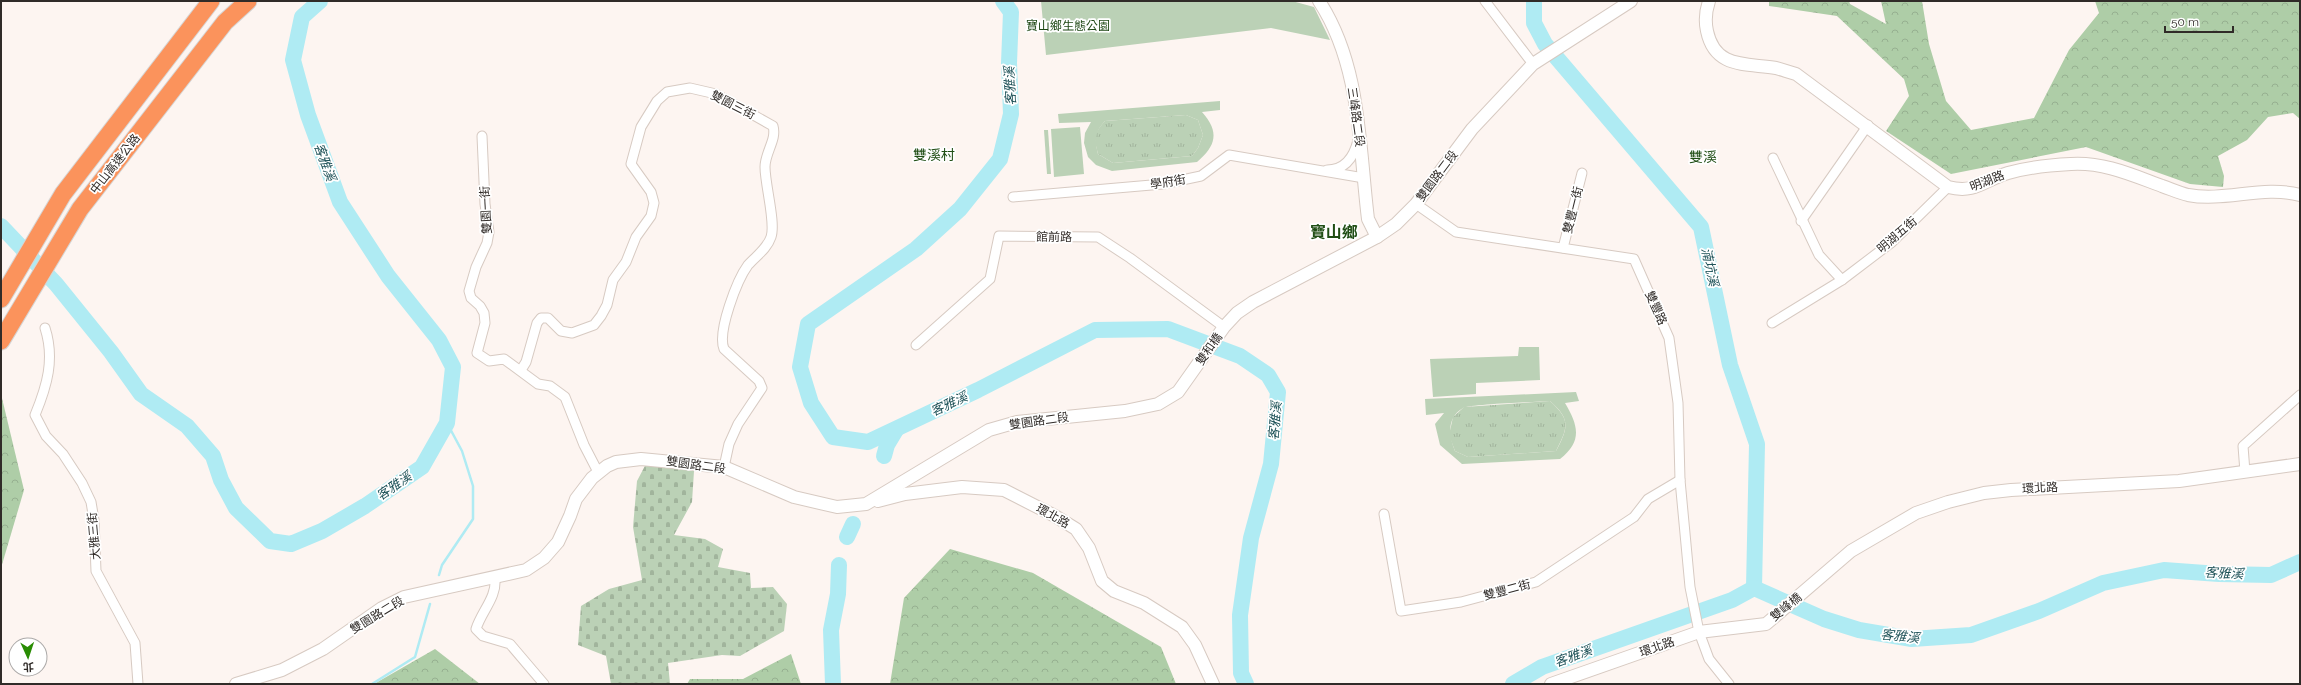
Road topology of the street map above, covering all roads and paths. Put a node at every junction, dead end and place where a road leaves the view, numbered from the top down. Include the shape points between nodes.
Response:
1 (211, 1) edge
2 (248, 1) edge
3 (1318, 1) edge
4 (1485, 1) edge
5 (1631, 1) edge
6 (1709, 1) edge
7 (1533, 64) junction
8 (1868, 125) junction
9 (482, 136) dead end
10 (1359, 137) junction
11 (1773, 158) dead end
12 (1316, 170) junction
13 (1582, 173) dead end
14 (1364, 178) junction
15 (1948, 187) junction
16 (2300, 195) edge
17 (1013, 197) dead end
18 (1416, 204) junction
19 (1801, 221) junction
20 (1377, 237) junction
21 (1563, 248) junction
22 (1842, 280) junction
23 (1, 299) edge
24 (1772, 323) dead end
25 (1224, 327) junction
26 (45, 328) dead end
27 (1, 341) edge
28 (916, 345) dead end
29 (521, 370) junction
30 (1194, 371) joint
31 (2300, 395) edge
32 (2300, 464) edge
33 (724, 467) junction
34 (598, 472) junction
35 (2245, 472) junction
36 (1680, 480) junction
37 (866, 504) junction
38 (1384, 514) dead end
39 (495, 577) junction
40 (1807, 591) joint
41 (1766, 624) joint
42 (1699, 632) junction
43 (138, 684) edge
44 (236, 684) edge
45 (544, 684) edge
46 (1213, 684) edge
47 (1551, 684) edge
48 (1729, 684) edge

1 - 23 highway, 中山高速公路 via 63,194
2 - 27 highway, 中山高速公路 via 225,22 80,209
3 - 10 street, 三峰路二段 via 1338,36 1349,68
4 - 7 street
5 - 7 street, 雙園路二段
6 - 8 street via 1706,25 1713,47 1720,55 1730,62 1775,68 1796,74
7 - 18 street, 雙園路二段 via 1472,129
8 - 15 street
8 - 19 street
9 - 29 street, 雙園一街 via 489,232 468,291 484,313 485,323 477,353 489,361 504,359
10 - 12 street, 學府街 via 1356,151 1347,163 1335,170
10 - 14 street, 三峰路二段
11 - 19 street
12 - 14 street, 學府街
12 - 17 street, 學府街 via 1229,155 1201,176 1163,184
13 - 21 street, 雙豐一街
14 - 20 street, 三峰路二段 via 1368,219
15 - 16 street, 明湖路 via 1962,190 1977,188 2006,173 2033,167 2093,164 2116,169 2187,195 2207,197 2268,191
15 - 22 street, 明湖五街 via 1892,242
18 - 20 street, 雙園路二段 via 1396,224
18 - 21 street, 雙豐路 via 1456,232
19 - 22 street via 1819,255
20 - 25 street, 雙園路二段 via 1253,302 1237,313
21 - 36 street, 雙豐路 via 1634,259 1669,338 1678,403
22 - 24 street, 明湖五街
25 - 28 street, 館前路 via 1098,237 999,236 990,279
25 - 30 street, 雙和橋
26 - 43 street, 大雅三街 via 50,343 47,386 35,415 46,436 63,454 82,483 91,502 95,526 96,571 135,643
29 - 33 street, 雙園三街 via 526,362 537,322 541,318 548,318 561,331 572,333 594,325 607,305 613,280 626,262 636,237 651,216 654,203 650,192 631,164 636,141 648,113 666,92 690,88 716,94 773,126 775,133 766,156 765,168 772,235 768,244 747,266 737,286 721,342 724,349 756,378 762,388 738,424 729,444
29 - 34 street, 雙園一街 via 538,384 550,386 565,397
30 - 37 street, 雙園路二段 via 1178,392 1158,404 1125,411 1017,422 989,430
31 - 35 street via 2243,446
32 - 35 street, 環北路
33 - 34 street, 雙園路二段 via 641,458 616,462
33 - 37 street, 雙園路二段 via 794,497 837,507
34 - 39 street, 雙園路二段 via 576,499 563,533 544,558 526,570
35 - 40 street, 環北路 via 2178,480 2011,490 1984,493 1948,502 1916,513 1851,551
36 - 38 street, 雙豐二街 via 1648,498 1634,517 1536,582 1461,602 1401,611
36 - 42 street, 雙豐路 via 1690,587
37 - 46 street, 環北路 via 905,494 962,487 1004,490 1055,516 1076,529 1089,548 1102,581 1114,591 1144,603 1182,627 1195,645
39 - 44 street, 雙園路二段 via 404,597 382,608 303,660 282,670
39 - 45 street via 494,597 476,629 483,636 510,644
40 - 41 street, 雙峰橋
41 - 42 street, 環北路
42 - 47 street, 環北路
42 - 48 street via 1709,659

